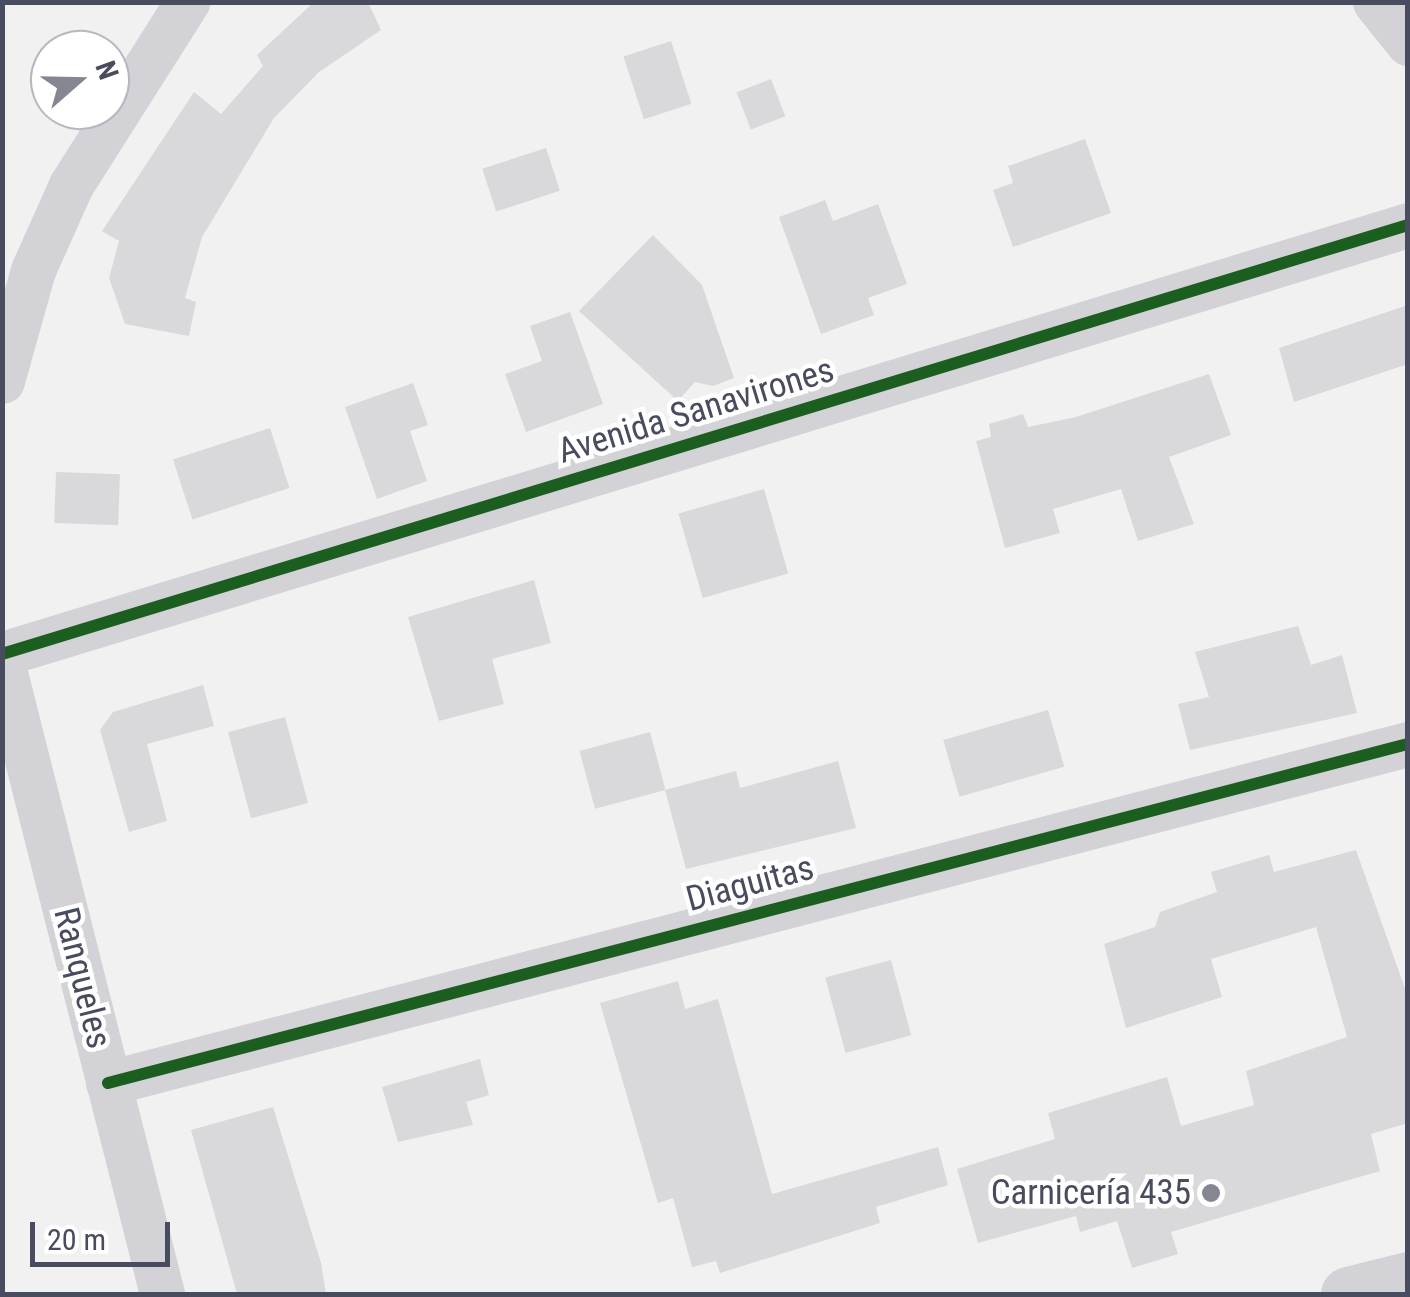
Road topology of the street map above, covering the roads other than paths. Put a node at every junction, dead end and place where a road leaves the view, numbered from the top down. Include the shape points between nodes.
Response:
1 (186, 2) edge
2 (1375, 2) edge
3 (1408, 43) edge
4 (1408, 225) edge
5 (2, 381) edge
6 (2, 657) edge
7 (1408, 744) edge
8 (108, 1083) junction
9 (1408, 1279) edge
10 (162, 1294) edge
11 (1348, 1294) edge

1 - 5 street via 71,185 33,270
2 - 3 street
4 - 6 street, Avenida Sanavirones
6 - 8 street, Ranqueles
7 - 8 street, Diaguitas
8 - 10 street, Ranqueles
9 - 11 street

